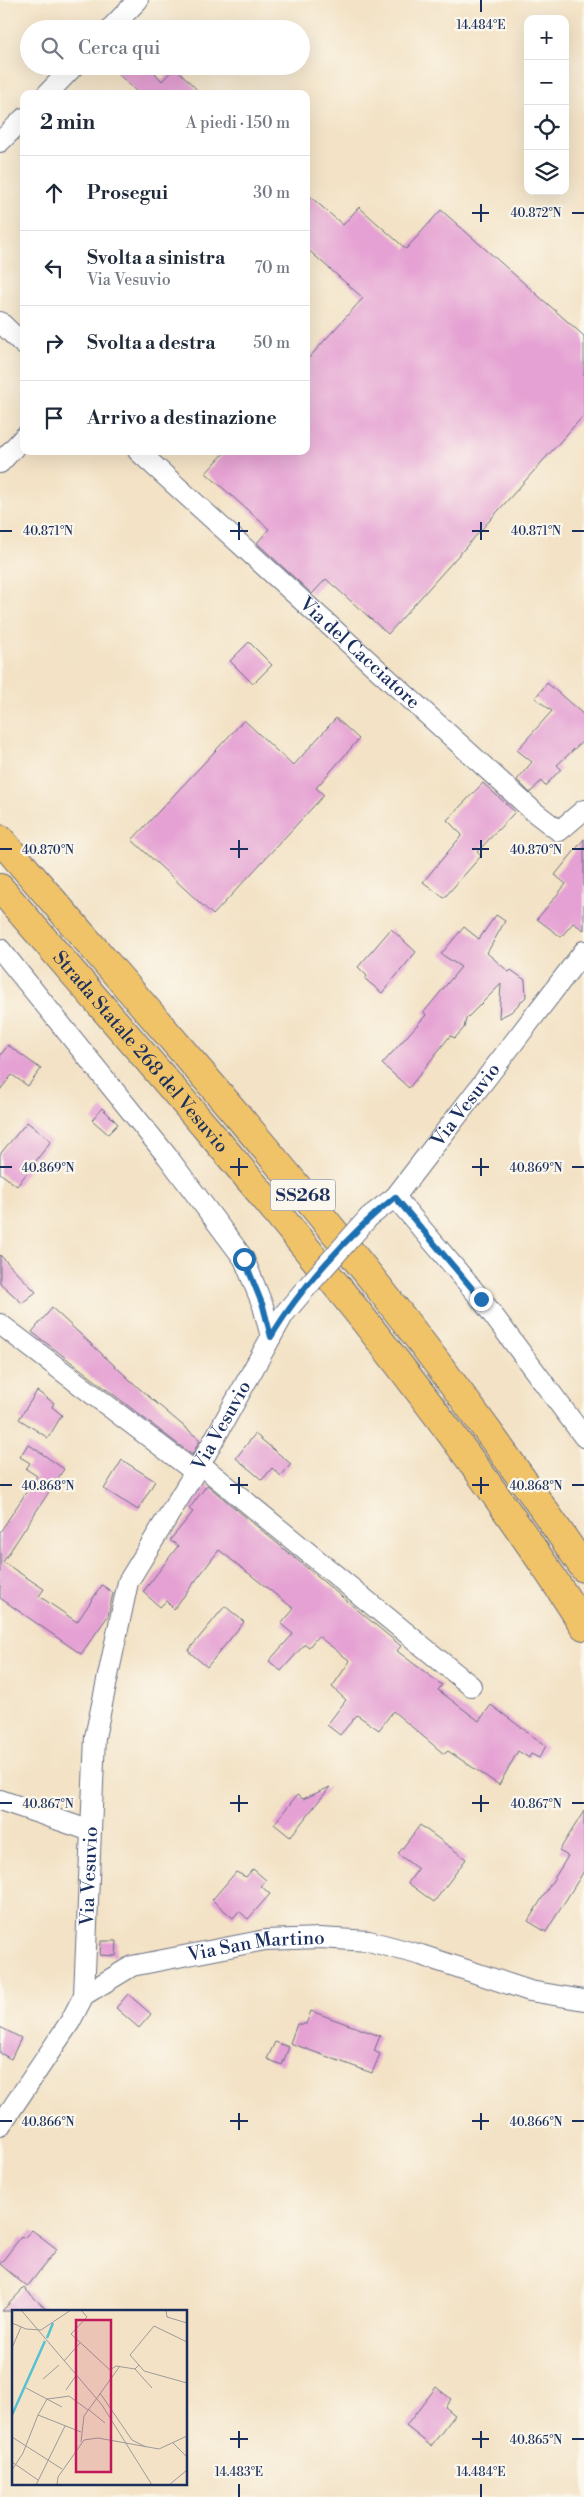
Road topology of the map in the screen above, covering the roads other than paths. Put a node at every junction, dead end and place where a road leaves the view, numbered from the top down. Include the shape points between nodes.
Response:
1 (138, 0) edge
2 (119, 20) edge
3 (65, 75) edge
4 (51, 90) edge
5 (20, 122) edge
6 (0, 142) edge
7 (0, 322) edge
8 (20, 341) edge
9 (20, 441) edge
10 (142, 455) edge
11 (0, 463) edge
12 (584, 810) edge
13 (0, 840) edge
14 (0, 888) edge
15 (0, 949) edge
16 (584, 951) edge
17 (395, 1197) junction
18 (0, 1324) edge
19 (271, 1337) junction
20 (584, 1437) edge
21 (198, 1468) junction
22 (584, 1568) edge
23 (584, 1626) edge
24 (471, 1686) dead end
25 (0, 1800) edge
26 (90, 1831) junction
27 (84, 1996) junction
28 (584, 2000) edge
29 (0, 2126) edge

1 - 2 street
3 - 4 street
5 - 6 street
7 - 8 street
9 - 11 street
10 - 12 street, Via del Cacciatore via 533,811 559,831
13 - 22 highway, Strada Statale 268 del Vesuvio / SS268 via 376,1283 455,1386
14 - 23 highway, Strada Statale 268 del Vesuvio / SS268 via 350,1302 505,1508
15 - 19 street via 167,1156 244,1259 263,1306
16 - 17 street, Via Vesuvio
17 - 19 street, Via Vesuvio, bridge via 369,1217 306,1288 284,1314
17 - 20 street via 481,1299
18 - 21 street
19 - 21 street, Via Vesuvio
21 - 24 street
21 - 26 street, Via Vesuvio via 128,1582 95,1737
25 - 26 street
26 - 27 street, Via Vesuvio
27 - 28 street, Via San Martino via 132,1966 265,1940 320,1938 369,1941 530,1991
27 - 29 street, Via San Martino

